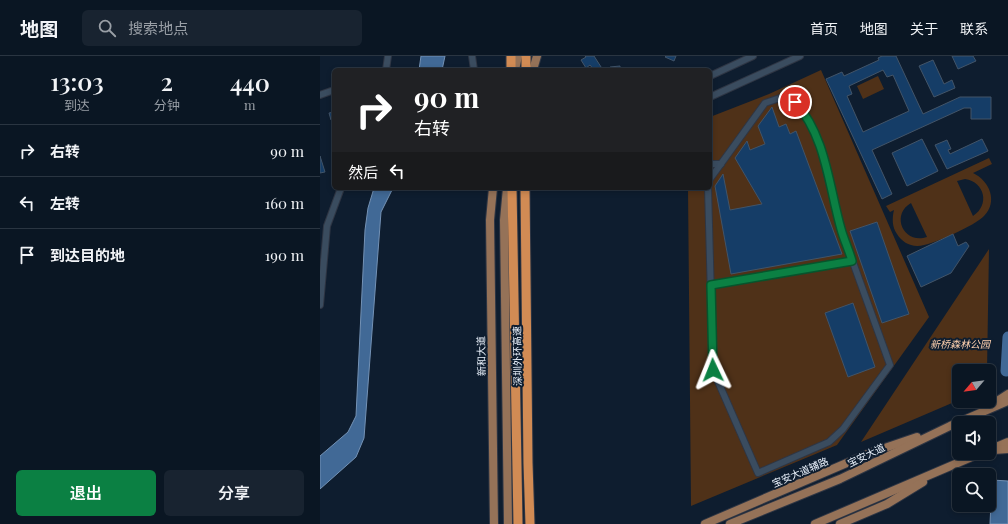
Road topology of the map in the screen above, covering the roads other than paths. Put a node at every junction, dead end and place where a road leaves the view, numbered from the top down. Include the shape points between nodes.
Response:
1 (388, 56) edge
2 (472, 56) edge
3 (511, 56) edge
4 (518, 56) edge
5 (526, 56) edge
6 (537, 56) edge
7 (753, 56) edge
8 (800, 56) edge
9 (746, 58) edge
10 (386, 68) edge
11 (474, 68) edge
12 (511, 68) edge
13 (515, 68) edge
14 (526, 68) edge
15 (534, 68) edge
16 (712, 75) edge
17 (332, 91) edge
18 (320, 95) edge
19 (712, 96) edge
20 (712, 164) edge
21 (721, 164) junction
22 (712, 177) edge
23 (341, 190) edge
24 (492, 190) edge
25 (509, 190) edge
26 (509, 190) edge
27 (525, 190) edge
28 (708, 190) edge
29 (327, 226) junction
30 (320, 229) edge
31 (852, 261) junction
32 (711, 285) junction
33 (320, 305) edge
34 (1008, 394) edge
35 (1008, 401) edge
36 (975, 415) junction
37 (950, 426) junction
38 (1008, 442) edge
39 (996, 447) edge
40 (1008, 449) edge
41 (996, 450) edge
42 (965, 460) edge
43 (952, 466) junction
44 (494, 524) edge
45 (508, 524) edge
46 (518, 524) edge
47 (530, 524) edge
48 (704, 524) edge
49 (730, 524) edge
50 (815, 524) edge
51 (840, 524) edge

1 - 10 street
2 - 11 street
3 - 12 highway
4 - 13 main road
5 - 14 highway
6 - 15 main road
7 - 9 street
8 - 19 street
9 - 16 street
17 - 18 street
20 - 21 street
21 - 22 street
21 - 31 street via 765,103 780,98 795,102 801,108 819,142 841,229
23 - 29 street
24 - 44 main road, 新和大道 via 490,220
25 - 45 main road via 504,220
26 - 46 highway, 深圳外环高速
27 - 47 highway, 深圳外环高速
28 - 32 street
29 - 30 street
29 - 33 street
31 - 32 street
31 - 32 street via 890,365 843,429 829,442 758,473 713,370
34 - 36 main road
35 - 36 main road, 宝安大道
36 - 37 main road, 宝安大道
37 - 48 main road, 宝安大道辅路 via 870,453
37 - 49 main road, 宝安大道 via 840,478
38 - 39 main road
40 - 41 main road
42 - 43 main road
43 - 50 main road
43 - 51 main road via 887,504

